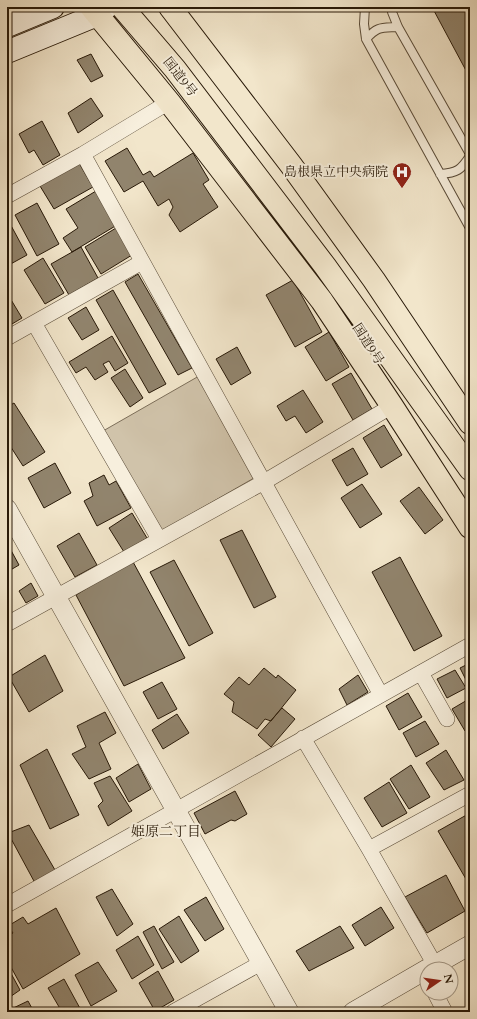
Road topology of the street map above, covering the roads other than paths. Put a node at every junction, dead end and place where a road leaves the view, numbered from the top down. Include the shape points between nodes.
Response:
1 (52, 7) edge
2 (122, 7) edge
3 (170, 7) edge
4 (366, 7) edge
5 (394, 7) edge
6 (98, 10) edge
7 (7, 26) edge
8 (398, 27) junction
9 (366, 39) junction
10 (7, 52) edge
11 (169, 102) junction
12 (83, 154) junction
13 (470, 155) edge
14 (440, 174) junction
15 (265, 187) junction
16 (7, 196) edge
17 (470, 228) edge
18 (142, 262) junction
19 (34, 323) junction
20 (7, 338) edge
21 (392, 406) junction
22 (470, 423) edge
23 (470, 469) edge
24 (264, 482) junction
25 (470, 501) edge
26 (7, 509) edge
27 (470, 527) edge
28 (158, 540) junction
29 (56, 598) junction
30 (7, 624) edge
31 (470, 645) edge
32 (420, 673) junction
33 (381, 695) junction
34 (447, 719) dead end
35 (303, 738) junction
36 (470, 794) edge
37 (175, 810) junction
38 (369, 849) junction
39 (9, 898) edge
40 (470, 946) edge
41 (423, 961) edge
42 (445, 961) edge
43 (261, 963) junction
44 (419, 976) edge
45 (439, 1001) edge
46 (173, 1012) edge
47 (288, 1012) edge
48 (353, 1012) edge
49 (445, 1012) edge

1 - 7 main road
2 - 15 highway, 国道9号 via 175,69
3 - 22 highway via 291,165 369,273
4 - 9 lane
5 - 8 lane via 392,12
6 - 10 main road
6 - 11 highway
8 - 9 lane via 379,28
8 - 13 lane
9 - 14 lane
11 - 12 street
11 - 21 highway via 322,301
12 - 16 street
12 - 18 street
13 - 14 lane via 462,168
14 - 17 lane
15 - 23 highway, 国道9号 via 325,266
15 - 25 highway, 国道9号
18 - 19 street
18 - 24 street
19 - 20 street
19 - 28 street
21 - 24 street
21 - 27 highway
24 - 28 street
24 - 33 street
26 - 29 street
28 - 29 street
29 - 30 street
29 - 37 street
31 - 32 street
32 - 33 street
32 - 34 street
33 - 35 street
35 - 37 street
35 - 38 street
36 - 38 street
37 - 39 street
37 - 43 street
38 - 41 street
40 - 42 street
43 - 46 street
43 - 47 street
44 - 48 street
45 - 49 street

